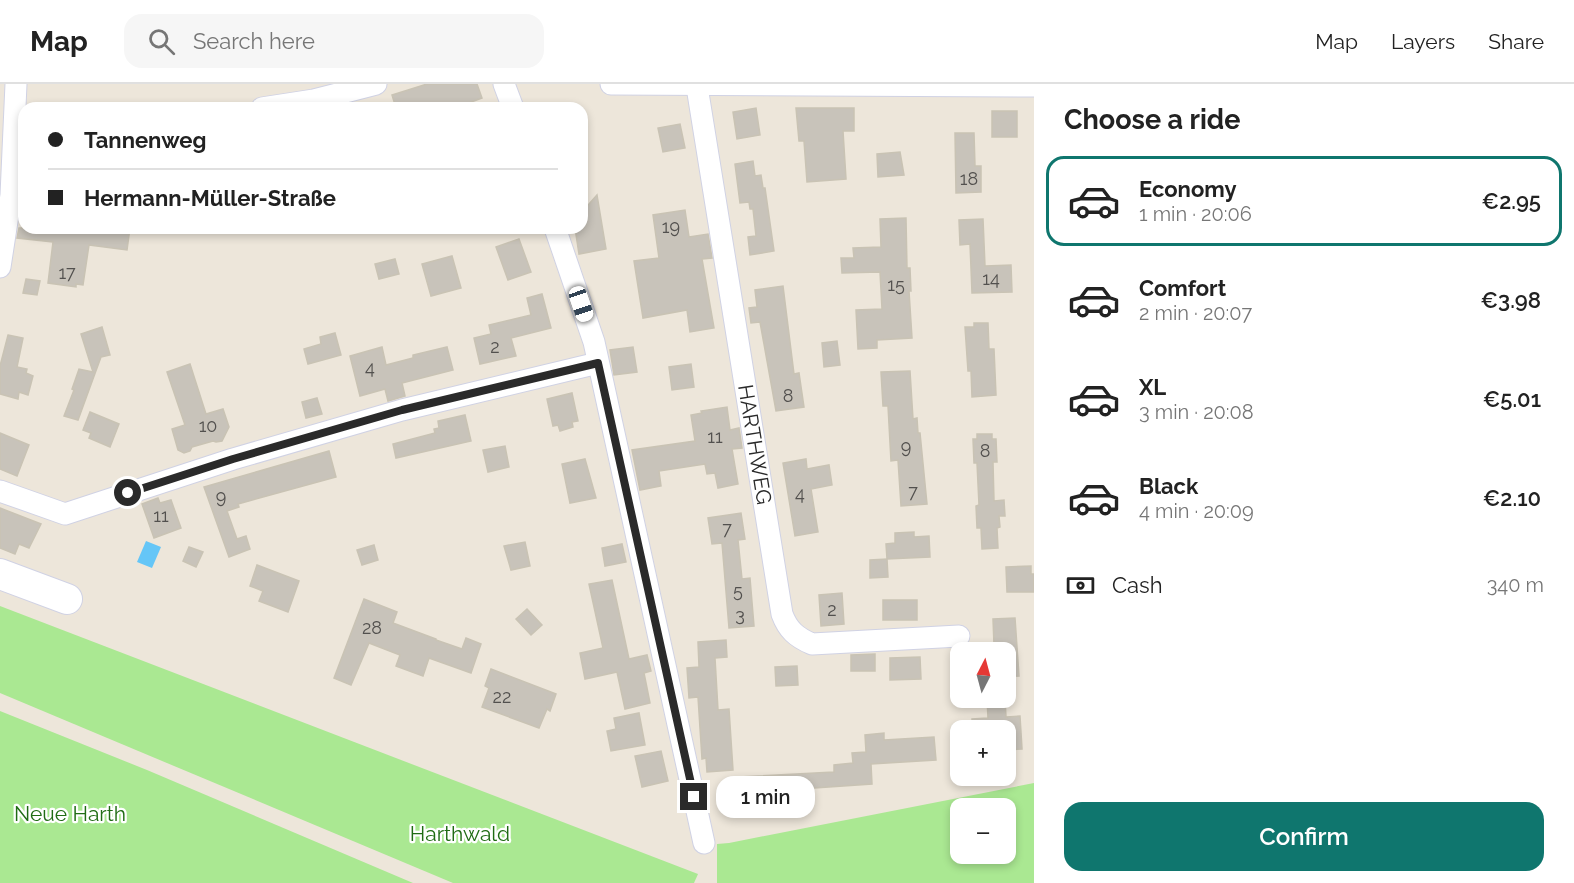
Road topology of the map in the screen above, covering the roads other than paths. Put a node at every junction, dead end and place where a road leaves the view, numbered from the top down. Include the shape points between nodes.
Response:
1 (16, 84) edge
2 (376, 84) edge
3 (509, 84) edge
4 (610, 84) edge
5 (698, 85) edge
6 (1034, 86) edge
7 (18, 102) edge
8 (301, 102) edge
9 (512, 102) edge
10 (18, 133) edge
11 (557, 234) edge
12 (0, 267) edge
13 (598, 363) junction
14 (0, 491) edge
15 (0, 574) edge
16 (66, 599) dead end
17 (959, 636) dead end
18 (704, 843) dead end

1 - 7 street
2 - 8 street
3 - 9 street
4 - 5 street
5 - 6 street
5 - 17 street, HARTHWEG via 787,628 812,644
10 - 12 street
11 - 13 street
13 - 14 street via 402,410 233,459 65,514
13 - 18 street
15 - 16 main road

